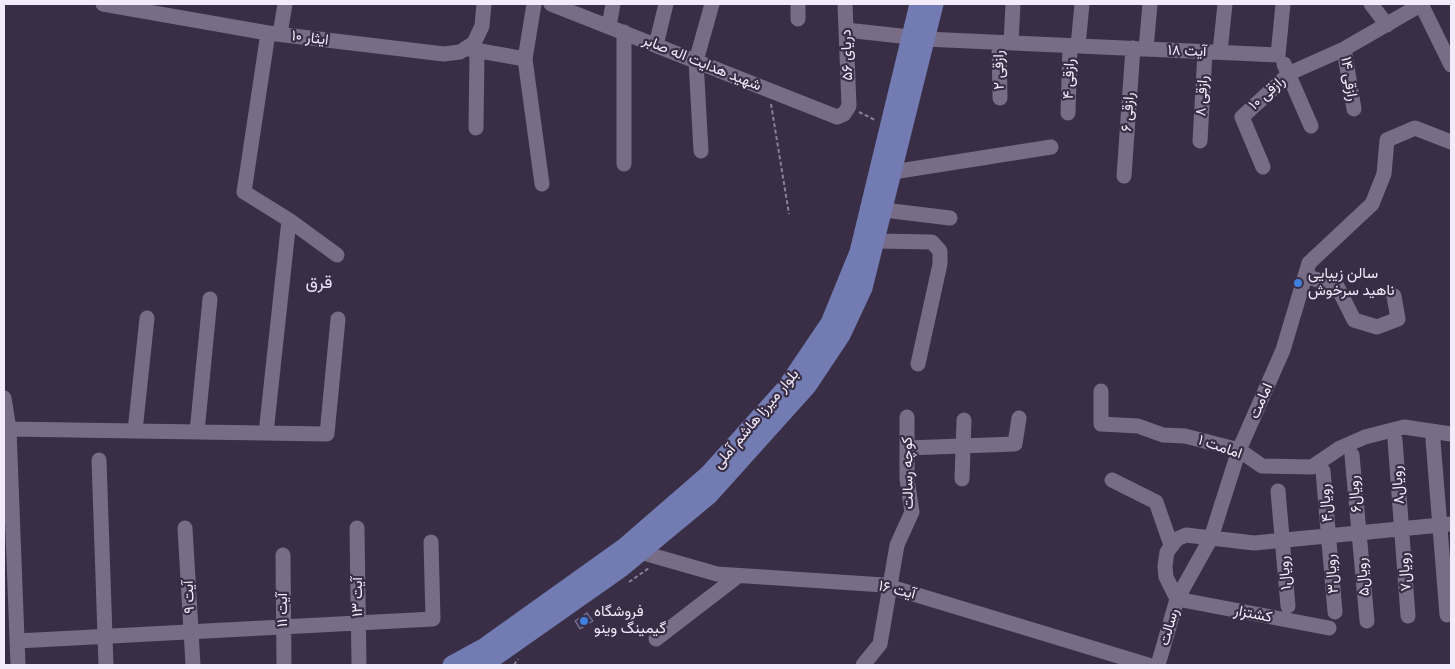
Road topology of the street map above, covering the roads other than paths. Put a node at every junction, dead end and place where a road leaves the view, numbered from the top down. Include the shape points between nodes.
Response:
1 (103, 4) edge
2 (285, 4) edge
3 (484, 4) edge
4 (534, 4) edge
5 (551, 4) edge
6 (613, 4) edge
7 (666, 4) edge
8 (712, 4) edge
9 (845, 4) edge
10 (919, 4) edge
11 (934, 4) edge
12 (1014, 4) edge
13 (1082, 4) edge
14 (1150, 4) edge
15 (1225, 4) edge
16 (1283, 4) edge
17 (1371, 4) edge
18 (1421, 4) edge
19 (1387, 25) junction
20 (609, 26) junction
21 (846, 30) junction
22 (624, 32) junction
23 (274, 34) junction
24 (918, 38) junction
25 (1005, 43) junction
26 (656, 45) junction
27 (1074, 46) junction
28 (1139, 49) junction
29 (1344, 49) junction
30 (472, 50) junction
31 (1212, 52) junction
32 (1278, 55) junction
33 (525, 59) junction
34 (696, 61) junction
35 (1451, 65) edge
36 (1290, 73) junction
37 (1000, 98) dead end
38 (849, 106) joint
39 (1354, 109) dead end
40 (1068, 113) dead end
41 (1311, 126) dead end
42 (476, 128) dead end
43 (1200, 141) dead end
44 (1451, 142) edge
45 (1051, 146) dead end
46 (891, 150) junction
47 (702, 151) dead end
48 (624, 164) dead end
49 (1263, 167) dead end
50 (893, 172) junction
51 (1124, 176) dead end
52 (542, 184) dead end
53 (884, 210) junction
54 (950, 218) dead end
55 (289, 220) junction
56 (876, 241) junction
57 (337, 255) dead end
58 (1307, 270) junction
59 (1394, 296) dead end
60 (210, 298) dead end
61 (147, 318) dead end
62 (338, 319) dead end
63 (918, 364) dead end
64 (1101, 391) dead end
65 (4, 398) edge
66 (907, 417) dead end
67 (1019, 418) dead end
68 (964, 420) dead end
69 (9, 429) junction
70 (135, 431) junction
71 (197, 432) junction
72 (266, 433) junction
73 (1451, 434) edge
74 (1395, 440) dead end
75 (1433, 440) dead end
76 (963, 446) junction
77 (908, 448) junction
78 (1239, 450) junction
79 (1352, 455) dead end
80 (99, 460) dead end
81 (1323, 471) dead end
82 (962, 479) dead end
83 (1112, 480) dead end
84 (1278, 491) dead end
85 (1446, 525) edge
86 (185, 528) dead end
87 (357, 528) dead end
88 (1401, 529) junction
89 (1359, 533) junction
90 (1329, 536) junction
91 (1211, 538) junction
92 (1282, 540) junction
93 (431, 542) dead end
94 (1172, 546) junction
95 (640, 552) junction
96 (283, 555) dead end
97 (9, 558) edge
98 (738, 576) junction
99 (890, 586) junction
100 (1176, 599) junction
101 (560, 602) junction
102 (1288, 606) dead end
103 (1335, 612) dead end
104 (1447, 615) dead end
105 (1408, 616) dead end
106 (1367, 621) dead end
107 (358, 622) junction
108 (282, 627) junction
109 (1329, 628) dead end
110 (191, 632) junction
111 (104, 636) junction
112 (656, 639) dead end
113 (17, 641) junction
114 (18, 665) edge
115 (106, 665) edge
116 (193, 665) edge
117 (284, 665) edge
118 (359, 665) edge
119 (452, 665) edge
120 (483, 665) edge
121 (863, 665) edge
122 (1148, 665) edge
123 (1158, 665) edge

1 - 23 street, ایثار ۱۰
2 - 23 street
3 - 30 street via 480,31
4 - 33 street
5 - 20 street, شهید هدایت اله صابر
6 - 20 street
7 - 26 street
8 - 34 street
9 - 21 street, دریای ۵۶
10 - 24 main road, بلوار میرزا هاشم آملی
11 - 24 main road, بلوار میرزا هاشم آملی
12 - 25 street, رازقی ۲
13 - 27 street, رازقی ۴
14 - 28 street, رازقی ۶
15 - 31 street, رازقی ۸
16 - 32 street
17 - 19 street
18 - 19 street
18 - 35 street
19 - 29 street
20 - 22 street, شهید هدایت اله صابر
21 - 24 street, آیت ۱۸
21 - 38 street, دریای ۵۶
22 - 26 street, شهید هدایت اله صابر
22 - 48 street
23 - 30 street, ایثار ۱۰ via 444,54
23 - 55 street via 244,192
24 - 25 street, آیت ۱۸
24 - 46 main road, بلوار میرزا هاشم آملی via 894,126
25 - 27 street, آیت ۱۸
25 - 37 street, رازقی ۲
26 - 34 street, شهید هدایت اله صابر
27 - 28 street, آیت ۱۸
27 - 40 street, رازقی ۴
28 - 31 street, آیت ۱۸
28 - 51 street, رازقی ۶
29 - 36 street
29 - 39 street, رازقی ۱۴
30 - 33 street
30 - 42 street
31 - 32 street, آیت ۱۸
31 - 43 street, رازقی ۸
32 - 36 street
33 - 52 street
34 - 38 street, شهید هدایت اله صابر via 837,117 844,114
34 - 47 street
36 - 41 street
36 - 49 street, رازقی ۱۰ via 1242,117
44 - 58 street via 1416,128 1387,140 1384,174 1372,204
45 - 50 street
46 - 50 main road, بلوار میرزا هاشم آملی
46 - 101 main road, بلوار میرزا هاشم آملی via 860,252 830,323 786,388 708,476
50 - 53 main road, بلوار میرزا هاشم آملی
53 - 54 street
53 - 56 main road, بلوار میرزا هاشم آملی
55 - 57 street
55 - 72 street
56 - 63 street via 932,242 940,251
56 - 95 main road, بلوار میرزا هاشم آملی via 863,288 845,327 807,386 709,495
58 - 59 street via 1337,286 1354,320 1377,327 1398,319
58 - 78 street, امامت via 1283,350
60 - 71 street
61 - 70 street
62 - 72 street via 327,434
64 - 78 street, امامت ۱ via 1101,424 1138,426 1163,435 1185,436
65 - 69 street
66 - 77 street, کوچه رسالت
67 - 76 street via 1015,444
68 - 76 street
69 - 70 street
69 - 97 street
70 - 71 street
71 - 72 street
73 - 78 street, امامت ۱ via 1404,427 1365,437 1340,448 1312,467 1262,466
74 - 88 street, رویال۸
75 - 85 street
76 - 77 street
76 - 82 street
77 - 99 street, کوچه رسالت via 907,479 912,512 897,545
78 - 91 street, امامت
79 - 89 street, رویال۶
80 - 111 street
81 - 90 street, رویال۴
83 - 94 street via 1156,502
84 - 92 street, رویال۱
85 - 88 street
85 - 104 street
86 - 110 street, آیت ۹
87 - 107 street, آیت ۱۳
88 - 89 street
88 - 105 street, رویال۷
89 - 90 street
89 - 106 street, رویال۵
90 - 92 street
90 - 103 street, رویال۳
91 - 92 street via 1254,543
91 - 94 street via 1186,535
91 - 100 street, امامت
92 - 102 street, رویال۱
93 - 107 street via 433,619
94 - 100 street, رسالت via 1167,552 1165,566 1166,578
95 - 98 street, آیت ۱۶ via 717,574
95 - 101 main road, بلوار میرزا هاشم آملی
96 - 108 street, آیت ۱۱
97 - 113 street
98 - 99 street, آیت ۱۶
98 - 112 street
99 - 121 street, کوچه رسالت via 880,644
99 - 122 street, آیت ۱۶
100 - 109 street, کشتزار
100 - 123 street, رسالت
101 - 119 main road, بلوار میرزا هاشم آملی
101 - 120 main road, بلوار میرزا هاشم آملی
107 - 108 street
107 - 118 street, آیت ۱۳
108 - 110 street
108 - 117 street, آیت ۱۱
110 - 111 street
110 - 116 street, آیت ۹
111 - 113 street
111 - 115 street
113 - 114 street

